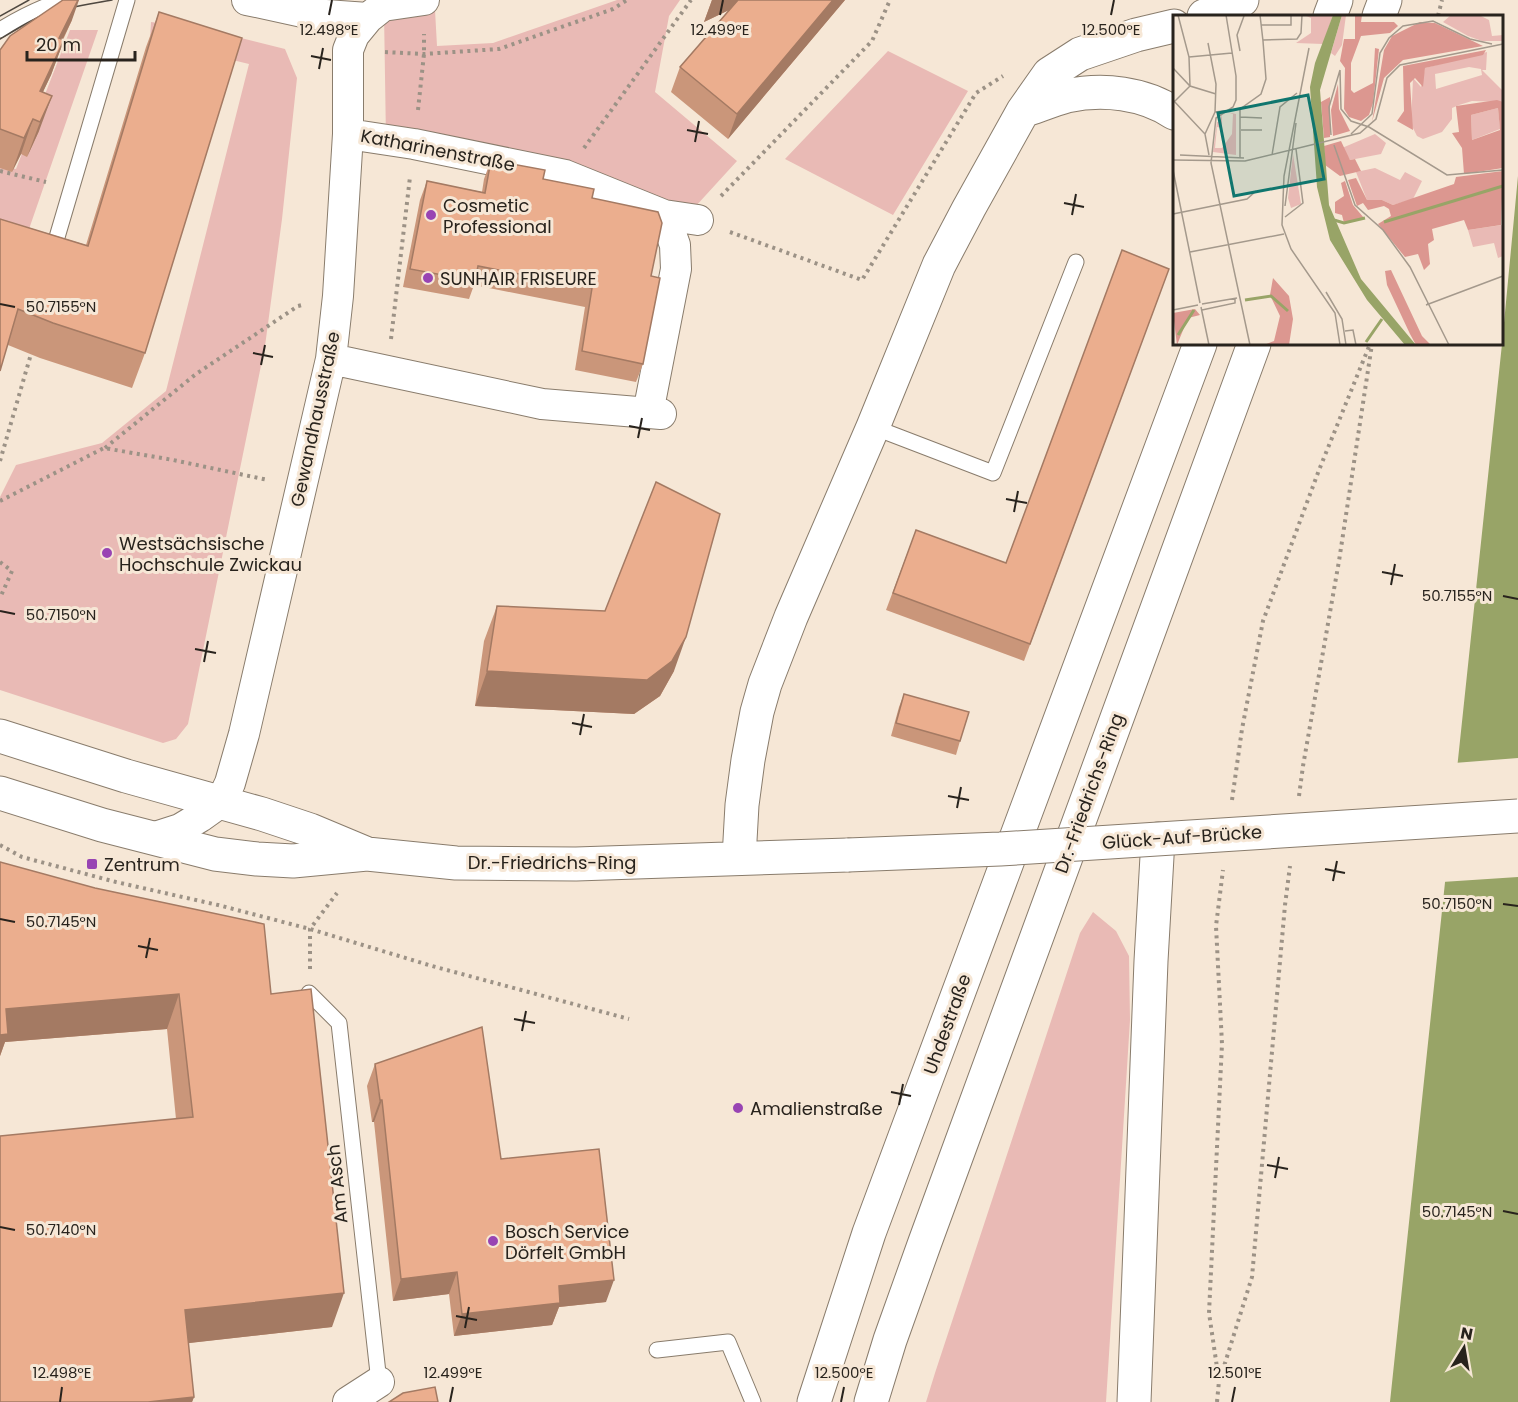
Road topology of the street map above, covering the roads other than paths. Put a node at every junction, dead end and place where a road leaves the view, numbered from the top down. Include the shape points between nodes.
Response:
1 (64, 0) edge
2 (128, 0) edge
3 (247, 0) edge
4 (424, 0) edge
5 (1242, 0) edge
6 (1336, 0) edge
7 (1385, 0) edge
8 (361, 9) edge
9 (1206, 15) edge
10 (1330, 15) edge
11 (1379, 15) edge
12 (1173, 26) edge
13 (0, 30) edge
14 (1023, 111) junction
15 (1173, 112) edge
16 (348, 134) junction
17 (664, 215) junction
18 (698, 220) road end
19 (55, 244) edge
20 (1076, 262) dead end
21 (1200, 345) edge
22 (1254, 345) edge
23 (331, 359) junction
24 (873, 427) junction
25 (0, 736) edge
26 (0, 793) edge
27 (221, 802) junction
28 (1518, 816) edge
29 (152, 838) junction
30 (1158, 839) junction
31 (367, 854) junction
32 (738, 858) junction
33 (309, 993) edge
34 (657, 1350) dead end
35 (378, 1382) joint
36 (348, 1402) edge
37 (753, 1402) edge
38 (814, 1402) edge
39 (871, 1402) edge
40 (1134, 1402) edge

1 - 13 lane via 39,8
2 - 19 lane
3 - 8 street via 312,14
4 - 8 street
5 - 9 main road
6 - 10 main road
7 - 11 main road
8 - 16 street, Gewandhausstraße via 348,50
12 - 14 main road via 1080,54 1049,74
14 - 15 main road via 1067,96 1102,91 1140,98
14 - 24 main road via 939,265
16 - 17 street, Katharinenstraße via 565,175
16 - 23 street, Gewandhausstraße
17 - 18 street, Katharinenstraße
17 - 23 street via 675,245 676,269 654,414 542,404
20 - 24 lane via 993,473
21 - 38 main road, Uhdestraße via 869,1233
22 - 39 main road, Dr.-Friedrichs-Ring via 924,1242
23 - 27 street, Gewandhausstraße via 244,734
24 - 32 main road via 765,684 748,760
25 - 27 main road, Dr.-Friedrichs-Ring
26 - 29 main road, Dr.-Friedrichs-Ring
27 - 29 street via 180,828
27 - 31 main road, Dr.-Friedrichs-Ring via 310,830
28 - 30 main road, Glück-Auf-Brücke, bridge
29 - 31 main road, Dr.-Friedrichs-Ring via 215,854 257,859 293,861
30 - 32 main road, Glück-Auf-Brücke, bridge
30 - 40 main road
31 - 32 main road, Dr.-Friedrichs-Ring via 456,863
33 - 35 lane, Am Asch via 339,1023
34 - 37 lane via 728,1342
35 - 36 street

